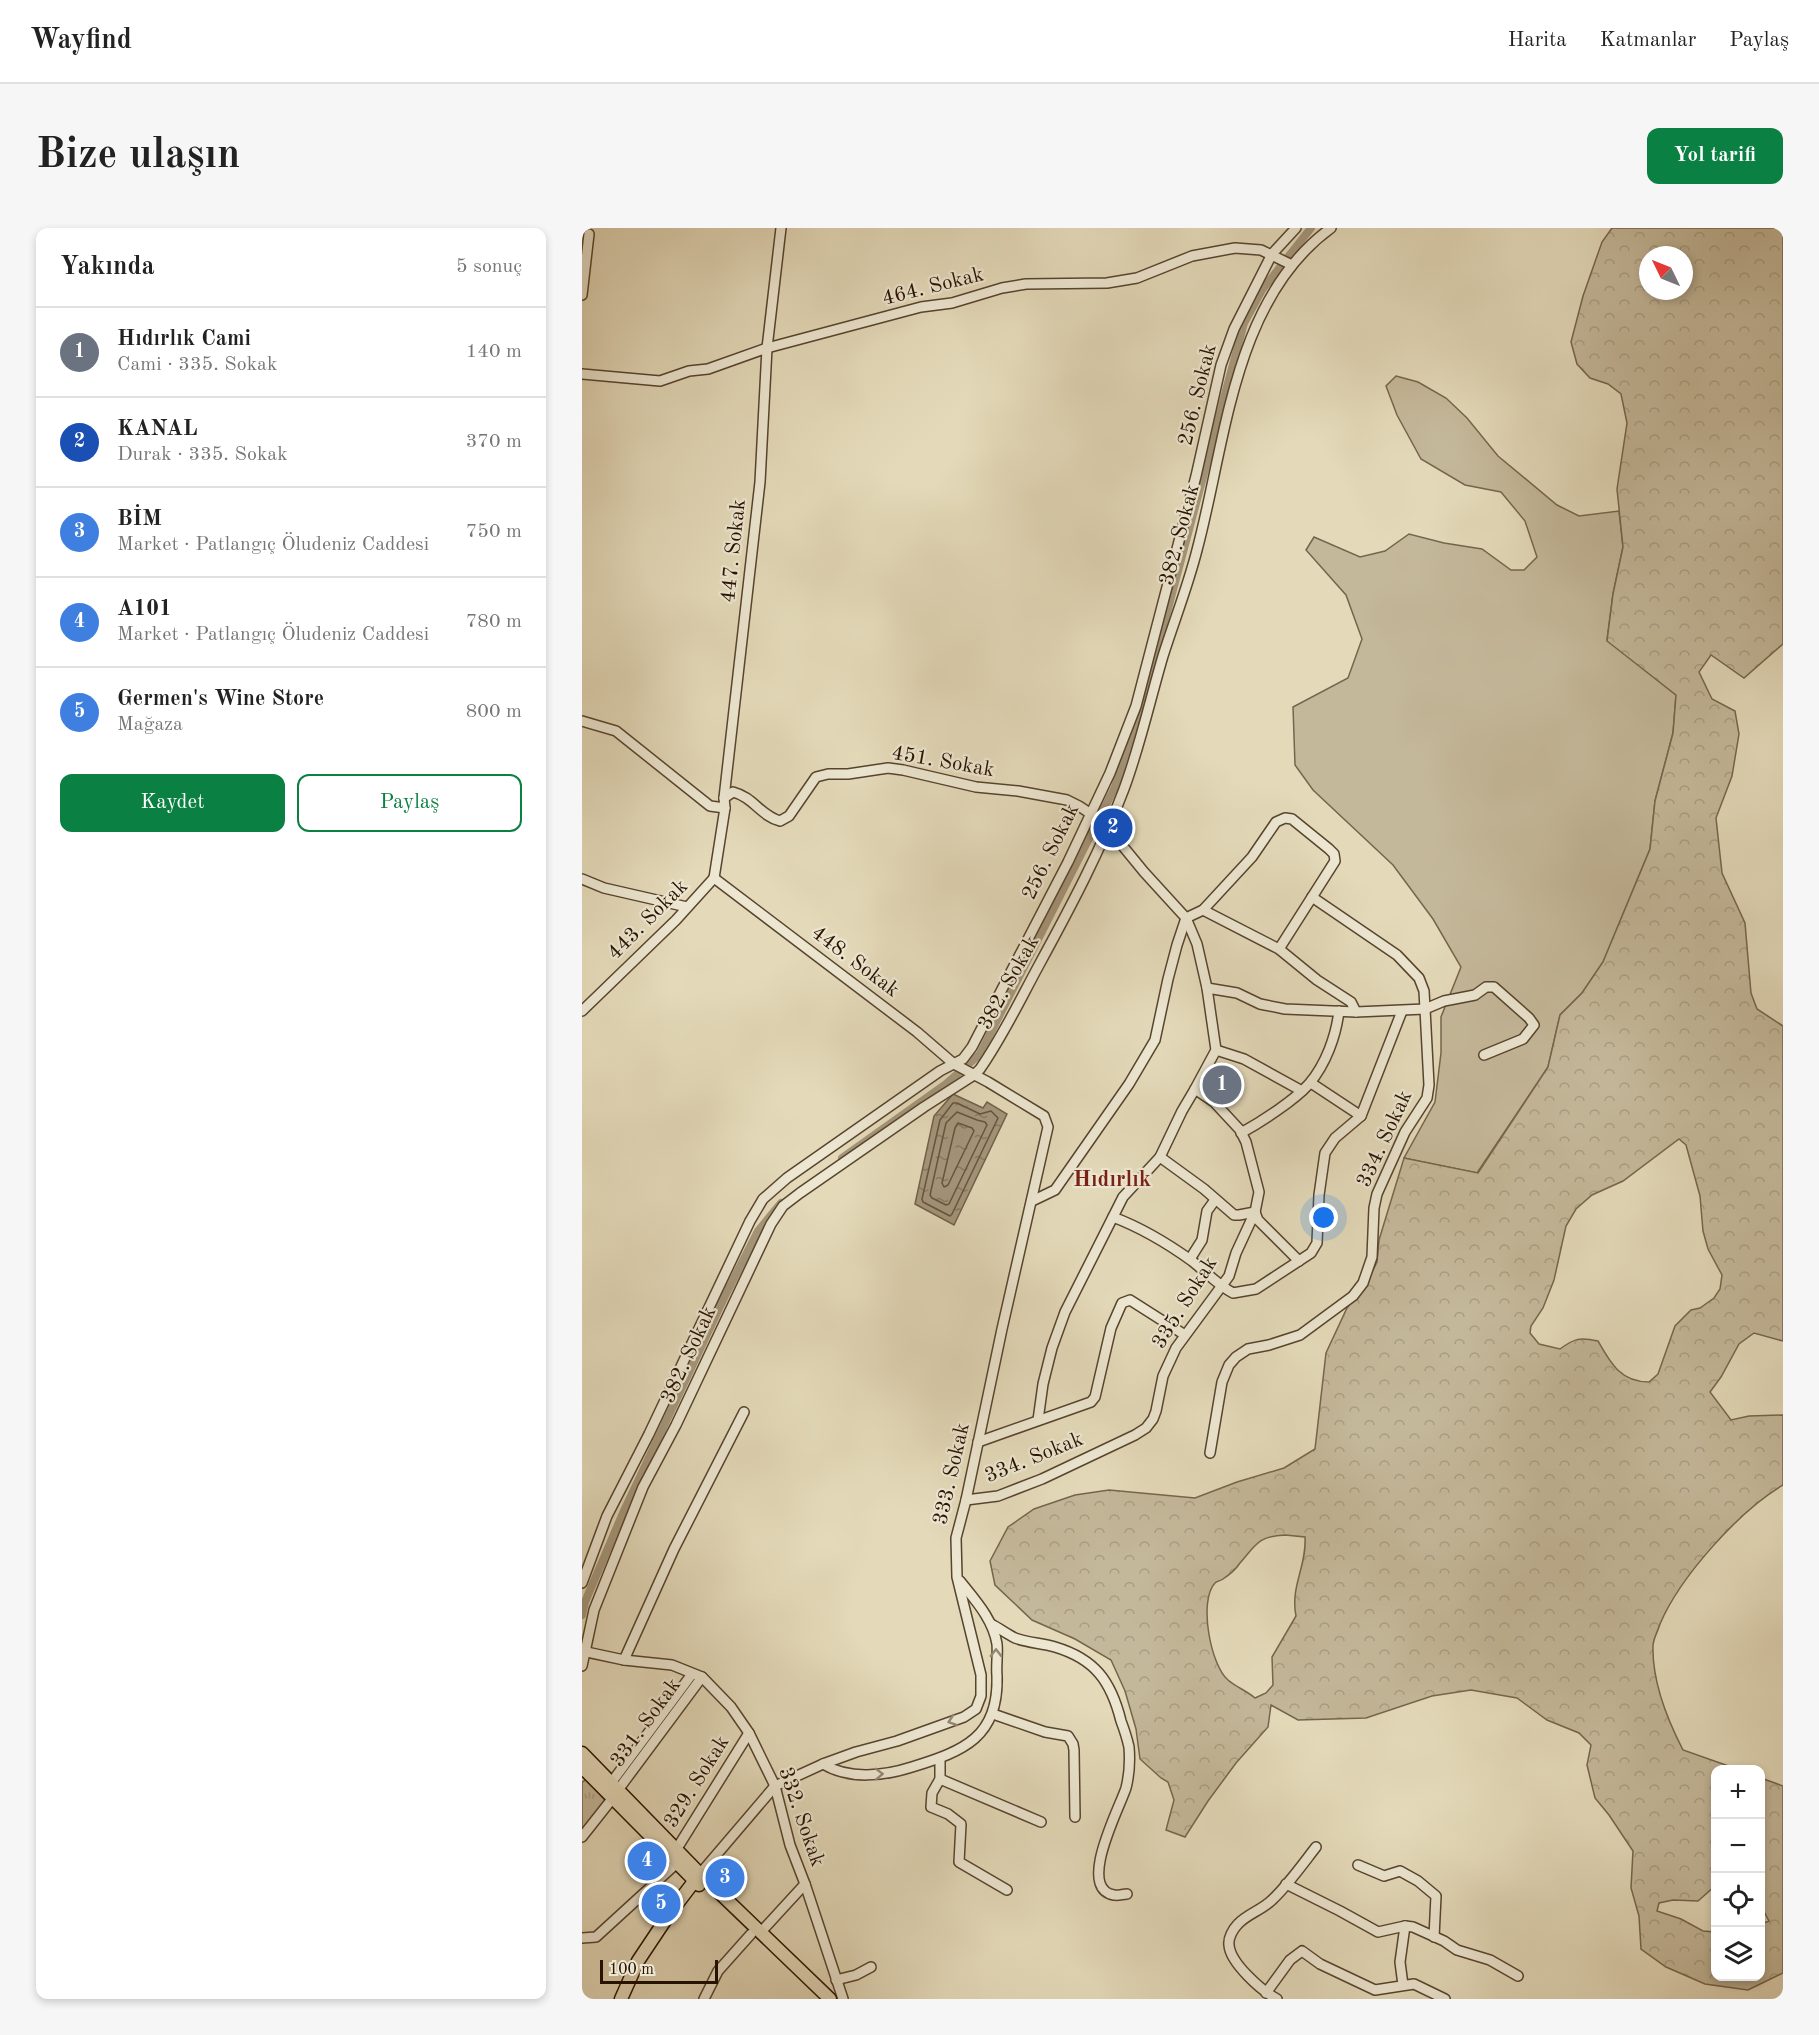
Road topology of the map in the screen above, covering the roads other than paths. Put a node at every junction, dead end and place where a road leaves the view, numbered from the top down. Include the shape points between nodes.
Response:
1 (780, 228) edge
2 (1296, 228) edge
3 (1330, 228) edge
4 (587, 232) edge
5 (1275, 256) junction
6 (1292, 264) junction
7 (582, 295) edge
8 (767, 348) junction
9 (582, 374) edge
10 (582, 721) edge
11 (725, 803) junction
12 (1093, 814) junction
13 (1106, 825) junction
14 (714, 878) junction
15 (582, 879) edge
16 (1312, 897) junction
17 (687, 908) junction
18 (1203, 910) junction
19 (1186, 918) junction
20 (1279, 949) junction
21 (1207, 988) junction
22 (1425, 1009) junction
23 (582, 1011) edge
24 (1339, 1011) junction
25 (1402, 1011) junction
26 (1356, 1012) junction
27 (1216, 1050) junction
28 (1484, 1055) dead end
29 (956, 1065) junction
30 (972, 1074) junction
31 (1311, 1083) junction
32 (1196, 1089) junction
33 (1302, 1091) junction
34 (1361, 1116) junction
35 (1241, 1133) junction
36 (1160, 1157) junction
37 (1215, 1200) junction
38 (1032, 1201) junction
39 (1255, 1212) junction
40 (1113, 1216) junction
41 (1190, 1259) junction
42 (1299, 1261) junction
43 (1221, 1287) junction
44 (1185, 1335) junction
45 (1160, 1396) joint
46 (744, 1412) dead end
47 (1038, 1420) junction
48 (978, 1442) junction
49 (1210, 1454) dead end
50 (966, 1500) junction
51 (957, 1577) junction
52 (582, 1583) edge
53 (991, 1624) junction
54 (584, 1652) edge
55 (624, 1660) junction
56 (582, 1666) edge
57 (692, 1674) junction
58 (702, 1677) junction
59 (993, 1714) junction
60 (749, 1733) junction
61 (582, 1753) edge
62 (940, 1758) junction
63 (823, 1764) junction
64 (582, 1767) edge
65 (940, 1779) junction
66 (775, 1786) junction
67 (614, 1791) junction
68 (1075, 1816) dead end
69 (1041, 1822) dead end
70 (582, 1837) edge
71 (1316, 1847) dead end
72 (676, 1850) junction
73 (676, 1863) junction
74 (1358, 1865) dead end
75 (697, 1877) junction
76 (805, 1884) junction
77 (1286, 1884) junction
78 (1008, 1890) dead end
79 (1127, 1894) dead end
80 (1405, 1926) junction
81 (756, 1933) junction
82 (1434, 1937) junction
83 (582, 1938) edge
84 (871, 1967) dead end
85 (1518, 1976) dead end
86 (836, 1980) junction
87 (1403, 1985) junction
88 (1266, 1993) junction
89 (621, 1999) edge
90 (704, 1999) edge
91 (821, 1999) edge
92 (830, 1999) edge
93 (843, 1999) edge
94 (1277, 1999) edge
95 (1445, 1999) edge

1 - 8 street, 447. Sokak
2 - 5 street, 256. Sokak
3 - 6 street, 382. Sokak
4 - 7 street
5 - 6 street, 464. Sokak
5 - 8 street, 464. Sokak via 1261,250 1235,248 1192,256 1137,278 1002,288
5 - 12 street, 256. Sokak via 1233,329 1221,365 1197,476 1136,706
6 - 13 street, 382. Sokak via 1251,336 1236,381 1197,551 1124,788
8 - 9 street, 464. Sokak via 660,381
8 - 11 street, 447. Sokak via 760,482
10 - 11 street via 616,731 710,806
11 - 12 street, 451. Sokak via 733,792 743,795 780,821 789,816 816,777 888,768 976,788 1067,800
11 - 14 street, 447. Sokak
12 - 13 street, 451. Sokak
12 - 29 street, 256. Sokak via 972,1047
13 - 19 street
13 - 30 street, 382. Sokak via 1090,869 1014,1012 990,1055
14 - 17 street, 443. Sokak
14 - 29 street, 448. Sokak
15 - 17 street
16 - 18 street via 1335,861 1334,854 1292,819 1285,818 1276,822 1252,857
16 - 20 street
16 - 22 street, 334. Sokak via 1412,969 1424,991
17 - 23 street, 443. Sokak
18 - 19 street
18 - 20 street
19 - 21 street via 1197,944
19 - 38 street via 1155,1040 1055,1190
20 - 26 street via 1351,1002
21 - 24 street via 1237,993 1268,1006
21 - 27 street
22 - 25 street
22 - 28 street via 1494,987 1534,1025 1523,1039
22 - 49 street, 334. Sokak via 1427,1098 1405,1132 1377,1194 1367,1276 1353,1296 1300,1335 1248,1349 1236,1357 1222,1382
24 - 26 street
24 - 31 street via 1331,1047
25 - 26 street
25 - 34 street
27 - 32 street
27 - 33 street via 1244,1059
29 - 30 street, 448. Sokak
29 - 52 street, 256. Sokak via 808,1163 763,1199 607,1516
30 - 38 street, 333. Sokak via 1044,1116 1048,1127
30 - 54 street, 382. Sokak via 783,1206 643,1487 594,1610
31 - 33 street
31 - 34 street
32 - 35 street, 335. Sokak via 1214,1102
32 - 36 street
33 - 35 street
34 - 42 street via 1335,1138 1325,1153 1317,1243
35 - 39 street, 335. Sokak via 1259,1192
36 - 37 street
36 - 40 street via 1123,1197
37 - 39 street via 1233,1215
37 - 41 street via 1207,1211 1202,1240
38 - 48 street, 333. Sokak
39 - 42 street via 1258,1220
39 - 43 street, 335. Sokak
40 - 41 street
40 - 47 street via 1065,1312 1052,1348
41 - 43 street
42 - 43 street via 1256,1289 1233,1293
43 - 44 street, 335. Sokak
44 - 45 street, 335. Sokak via 1163,1376
44 - 47 street via 1130,1300 1122,1303 1111,1328 1095,1397 1091,1402
45 - 50 street, 334. Sokak via 1152,1419 1135,1435 998,1496
46 - 55 street via 674,1549
47 - 48 street
48 - 50 street, 333. Sokak
50 - 51 street, 333. Sokak via 956,1538
51 - 53 street
51 -> 63 street, 333. Sokak via 981,1676 976,1709 964,1717
59 -> 53 street via 997,1644
53 - 79 street via 1014,1638 1074,1654 1087,1661 1110,1688 1129,1747 1129,1766 1126,1787 1110,1822 1099,1861 1098,1879 1112,1895
54 - 55 street
54 - 56 street, 382. Sokak
55 - 57 street via 672,1665
57 - 58 street
57 - 67 street
58 - 60 street, 332. Sokak
58 - 67 street, 331. Sokak
59 - 62 street via 971,1742
59 - 68 street via 1068,1736 1074,1750
60 - 66 street, 332. Sokak
60 - 72 street, 329. Sokak
61 - 67 main road
63 -> 62 street via 836,1772 857,1775 892,1773
62 - 65 street
63 - 66 street, 333. Sokak
64 - 67 main road
65 - 69 street
65 - 78 street via 932,1793 931,1807 961,1824 959,1862
66 - 75 street
66 - 76 street, 332. Sokak
67 - 70 street, 331. Sokak
67 - 72 main road
67 - 73 main road
71 - 77 street
72 - 75 main road
73 - 75 main road
73 - 83 street via 596,1937
74 - 82 street via 1384,1876 1400,1871 1436,1896
75 - 81 main road
75 - 89 main road via 638,1961
76 - 81 street
76 - 86 street, 332. Sokak
77 - 80 street via 1378,1932
77 - 88 street via 1270,1902 1237,1925 1228,1946
80 - 82 street
80 - 87 street via 1400,1962
81 - 90 street via 718,1971
81 - 91 main road
81 - 92 main road
82 - 85 street
84 - 86 street
86 - 93 street, 332. Sokak
87 - 88 street via 1375,1990 1302,1951 1290,1960
87 - 95 street via 1414,1984
88 - 94 street

